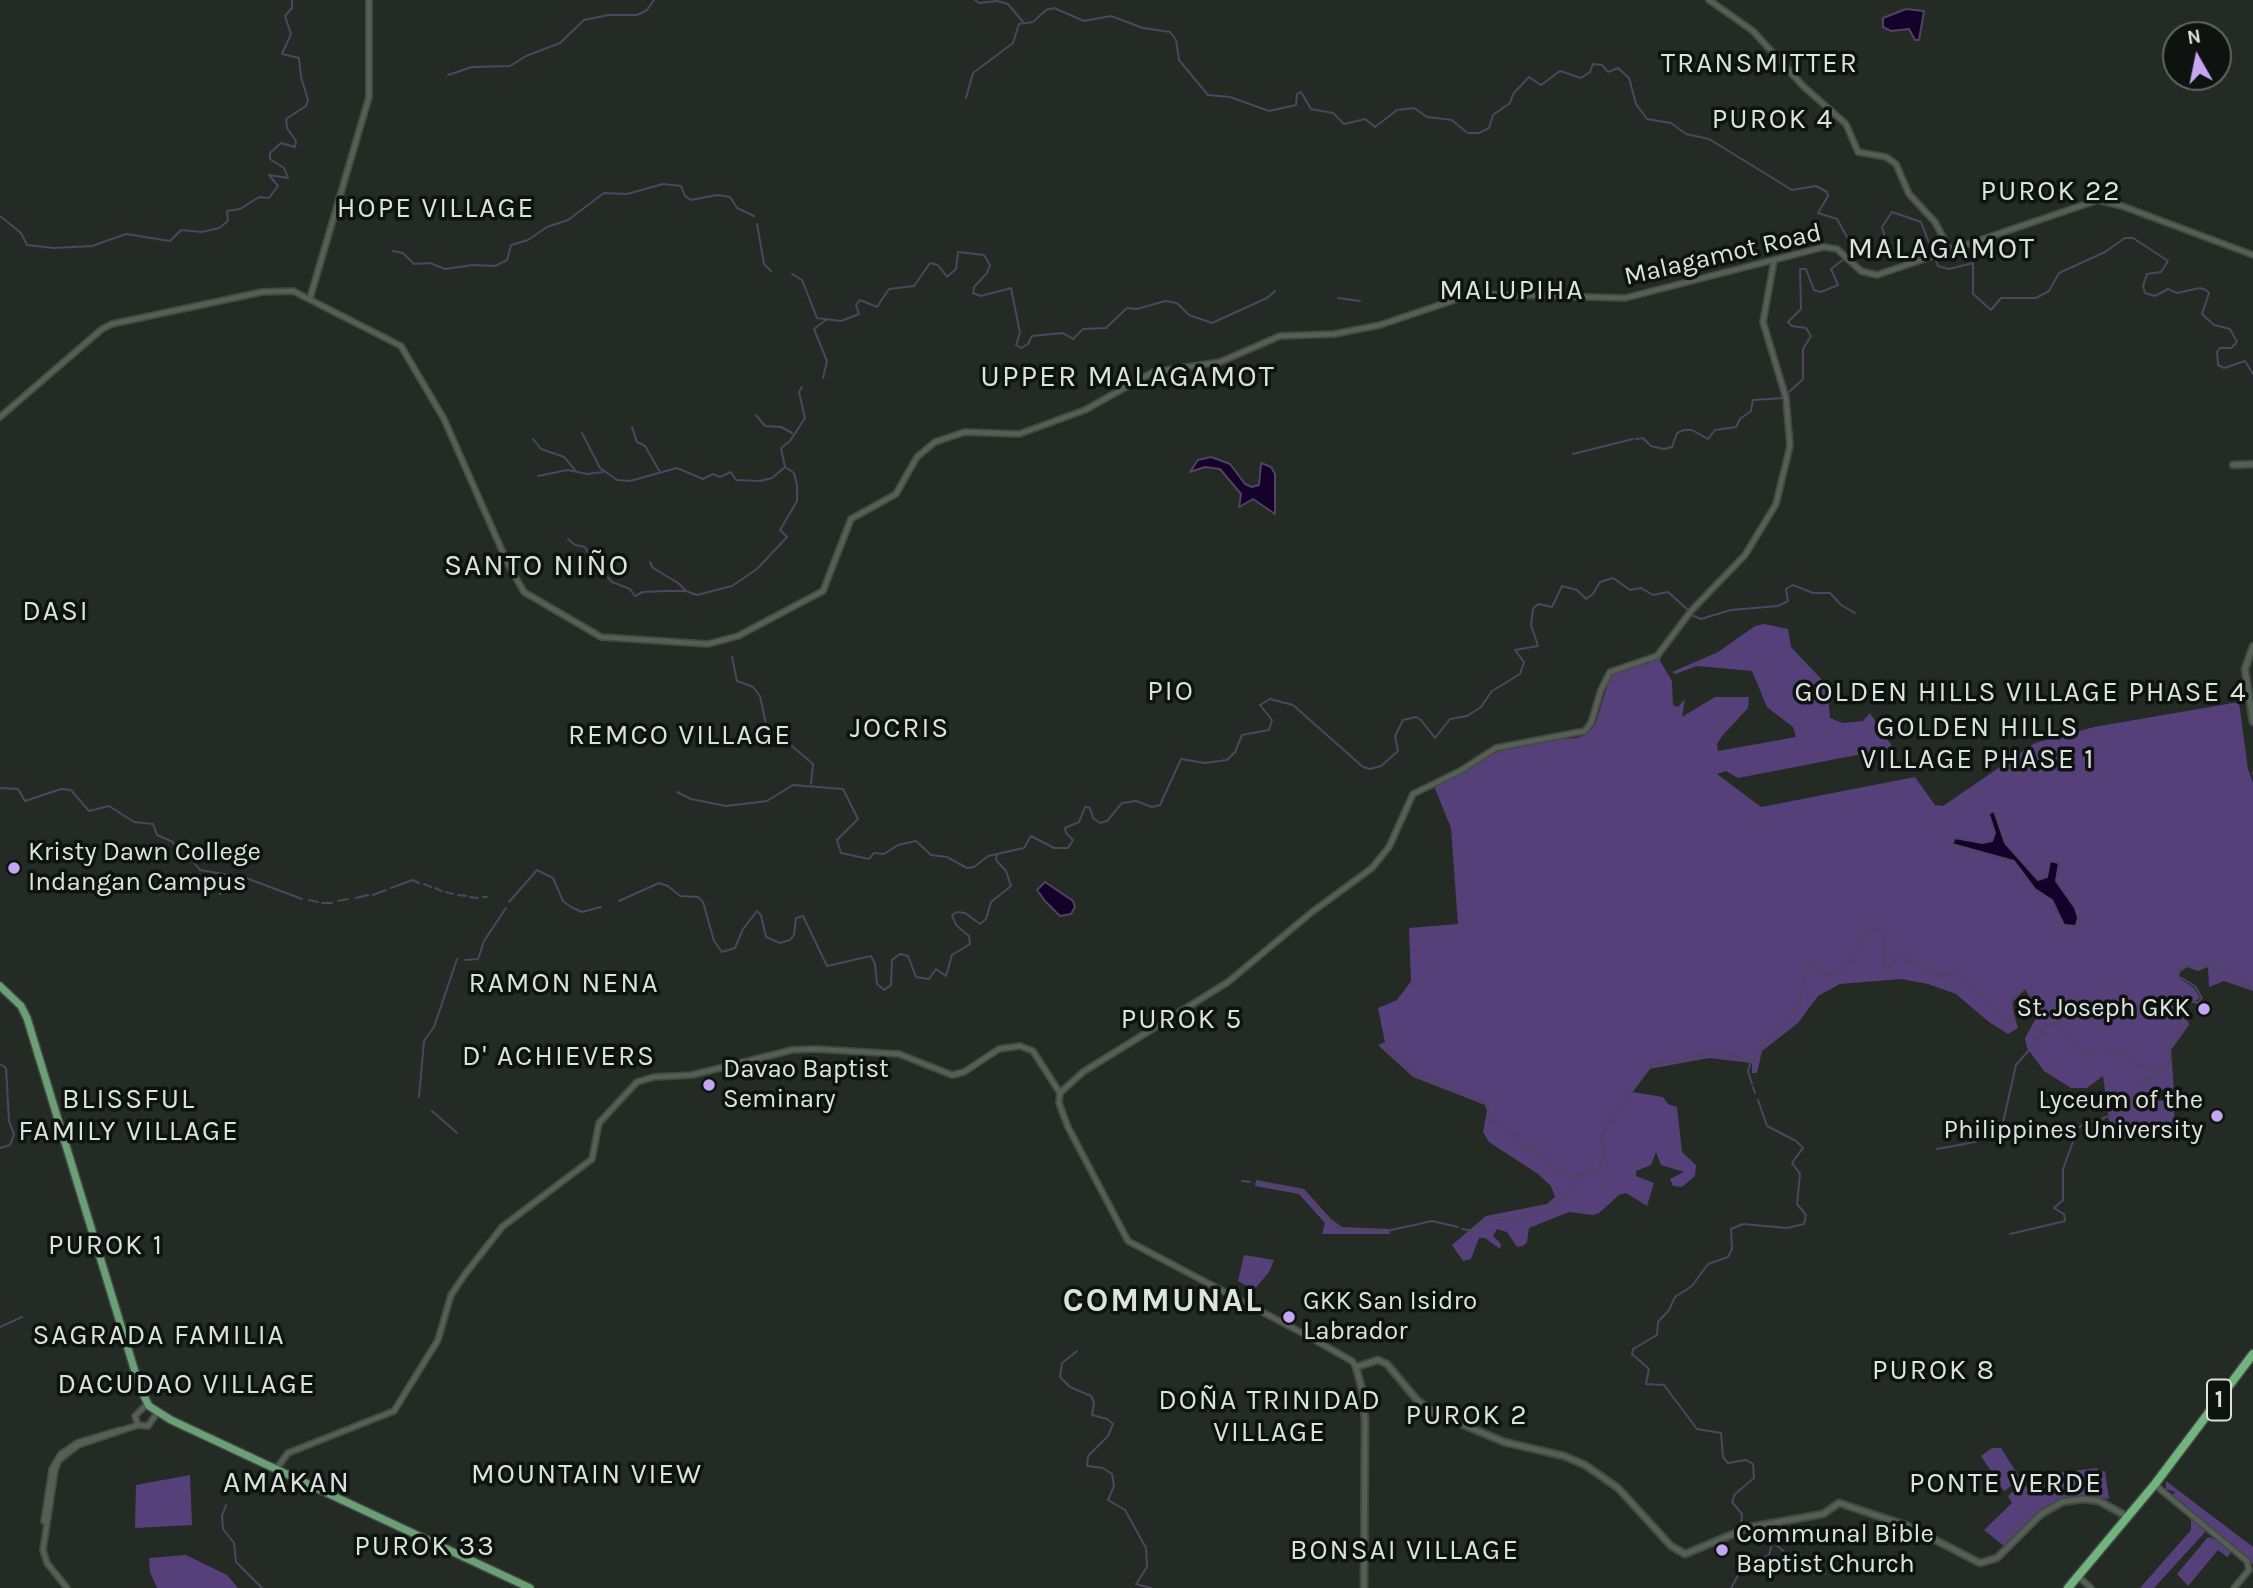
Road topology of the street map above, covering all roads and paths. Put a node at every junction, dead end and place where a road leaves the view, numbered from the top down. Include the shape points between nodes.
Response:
1 (369, 0) edge
2 (1709, 0) edge
3 (1950, 250) junction
4 (2253, 255) edge
5 (1774, 261) junction
6 (310, 298) junction
7 (0, 417) edge
8 (2253, 464) edge
9 (2234, 465) dead end
10 (2253, 646) edge
11 (2253, 722) edge
12 (0, 986) edge
13 (1060, 1093) junction
14 (2253, 1354) edge
15 (2253, 1363) edge
16 (1356, 1367) junction
17 (147, 1404) junction
18 (157, 1413) junction
19 (137, 1424) junction
20 (276, 1469) junction
21 (2156, 1486) junction
22 (2128, 1518) junction
23 (2080, 1578) junction
24 (65, 1588) edge
25 (530, 1588) edge
26 (1364, 1588) edge
27 (2068, 1588) edge
28 (2074, 1588) edge
29 (2091, 1588) edge
30 (2234, 1588) edge

1 - 6 street via 369,97
2 - 3 street via 1753,31 1802,86 1846,124 1858,152 1886,157 1896,164 1909,194 1935,222
3 - 4 street, Malagamot Road via 2098,200
3 - 5 street, Malagamot Road via 1877,275 1864,272 1834,248 1820,247
5 - 6 street, Malagamot Road via 1625,298 1463,295 1380,325 1334,334 1280,336 1220,362 1157,370 1085,410 1019,434 965,432 944,438 921,452 896,494 851,519 820,593 738,636 708,644 601,637 524,592 444,419 401,346
5 - 13 street via 1763,322 1786,398 1790,438 1776,504 1755,541 1686,616 1657,656 1610,672 1585,731 1496,748 1416,792 1386,853 1364,874 1236,977 1083,1072
6 - 7 street, Malagamot Road via 279,289 112,324
8 - 9 main road
10 - 11 main road via 2245,669
12 - 17 main road via 27,1018
13 - 16 street via 1065,1121 1128,1241 1306,1335
13 - 20 street via 1027,1047 999,1049 952,1075 899,1054 800,1049 703,1072 642,1080 626,1092 597,1129 592,1158 502,1227 453,1291 438,1340 394,1411 288,1453
14 - 21 highway, 1
15 - 21 highway, 1
16 - 22 main road via 1381,1360 1433,1412 1504,1442 1580,1462 1618,1488 1671,1546 1685,1554 1750,1527 1823,1514 1839,1503 1903,1524 1983,1563 1997,1558 2045,1510 2062,1502 2099,1501
16 - 26 main road via 1364,1414
17 - 18 main road
17 - 19 street via 136,1415
18 - 19 street via 148,1426
18 - 20 main road
19 - 24 street via 70,1446 52,1469 40,1550 45,1565
20 - 25 main road
21 - 22 highway, 1
21 - 23 highway, 1
21 - 30 street via 2247,1561 2249,1570
22 - 23 highway, 1
23 - 27 highway, 1
23 - 28 highway, 1
23 - 29 street

